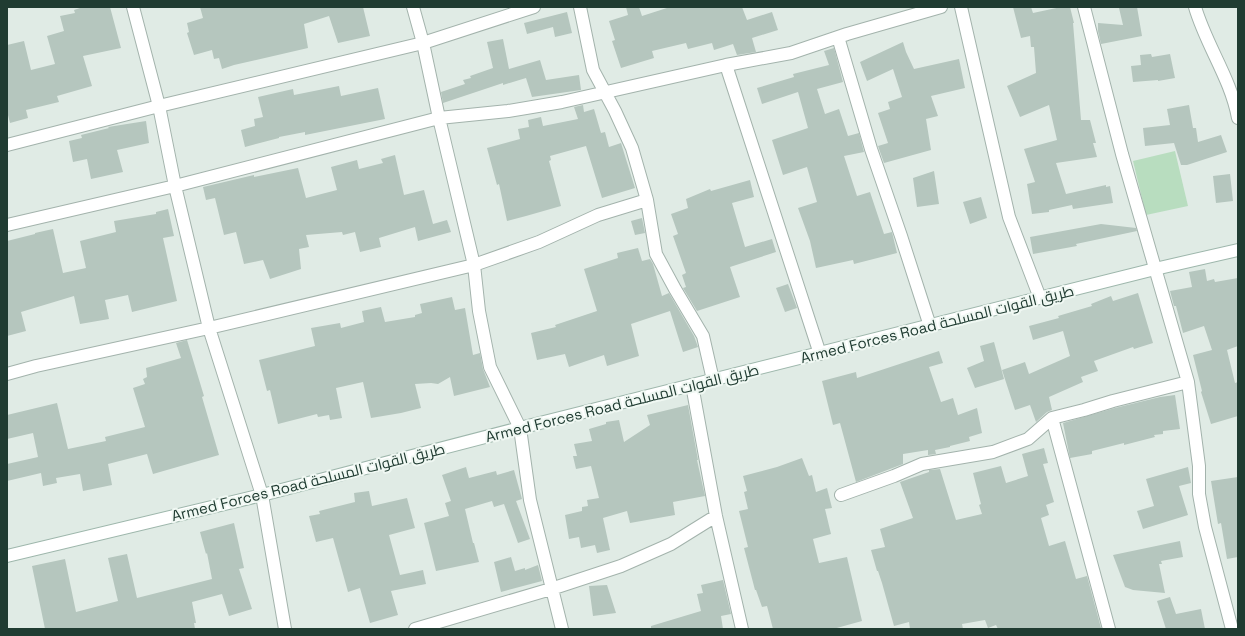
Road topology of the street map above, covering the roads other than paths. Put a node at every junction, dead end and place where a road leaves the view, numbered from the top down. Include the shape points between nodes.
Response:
1 (133, 7) edge
2 (413, 7) edge
3 (534, 7) edge
4 (580, 7) edge
5 (941, 7) edge
6 (961, 7) edge
7 (1084, 7) edge
8 (1195, 7) edge
9 (838, 37) junction
10 (423, 43) junction
11 (726, 65) junction
12 (605, 92) junction
13 (158, 106) junction
14 (439, 118) junction
15 (1238, 118) edge
16 (7, 146) edge
17 (175, 186) junction
18 (647, 200) junction
19 (7, 225) edge
20 (1238, 250) edge
21 (474, 265) junction
22 (1154, 269) junction
23 (1040, 298) junction
24 (930, 326) junction
25 (209, 328) junction
26 (820, 354) junction
27 (7, 374) edge
28 (713, 380) junction
29 (1188, 382) junction
30 (692, 385) junction
31 (1052, 418) junction
32 (520, 428) junction
33 (262, 495) junction
34 (841, 495) dead end
35 (716, 516) junction
36 (7, 556) edge
37 (551, 589) junction
38 (285, 629) edge
39 (415, 629) edge
40 (562, 629) edge
41 (742, 629) edge
42 (1109, 629) edge
43 (1232, 629) edge

1 - 13 street
2 - 10 street
3 - 10 street
4 - 12 street via 593,70
5 - 9 street
6 - 23 street via 1009,217
7 - 22 street
8 - 15 street via 1200,24 1235,101
9 - 11 street via 791,52
9 - 24 street via 871,149
10 - 13 street
10 - 14 street
11 - 12 street
11 - 26 street
12 - 14 street via 508,111
12 - 18 street via 632,148
13 - 16 street
13 - 17 street
14 - 17 street
14 - 21 street
17 - 19 street
17 - 25 street
18 - 21 street via 594,216 539,242
18 - 28 street via 656,254 703,336
20 - 22 street, Armed Forces Road طريق القوات المسلحة
21 - 25 street
21 - 32 street via 479,311 490,367
22 - 23 street, Armed Forces Road طريق القوات المسلحة
22 - 29 street
23 - 24 street, Armed Forces Road طريق القوات المسلحة
24 - 26 street, Armed Forces Road طريق القوات المسلحة
25 - 27 street
25 - 33 street
26 - 28 street, Armed Forces Road طريق القوات المسلحة
28 - 30 street, Armed Forces Road طريق القوات المسلحة
29 - 31 street
29 - 43 street via 1199,466 1199,494
30 - 32 street, Armed Forces Road طريق القوات المسلحة
30 - 35 street
31 - 34 street via 1028,440 993,452 922,464
31 - 42 street
32 - 33 street, Armed Forces Road طريق القوات المسلحة
32 - 37 street via 530,500
33 - 36 street, Armed Forces Road طريق القوات المسلحة
33 - 38 street
35 - 37 street via 671,544 621,566
35 - 41 street
37 - 39 street
37 - 40 street

